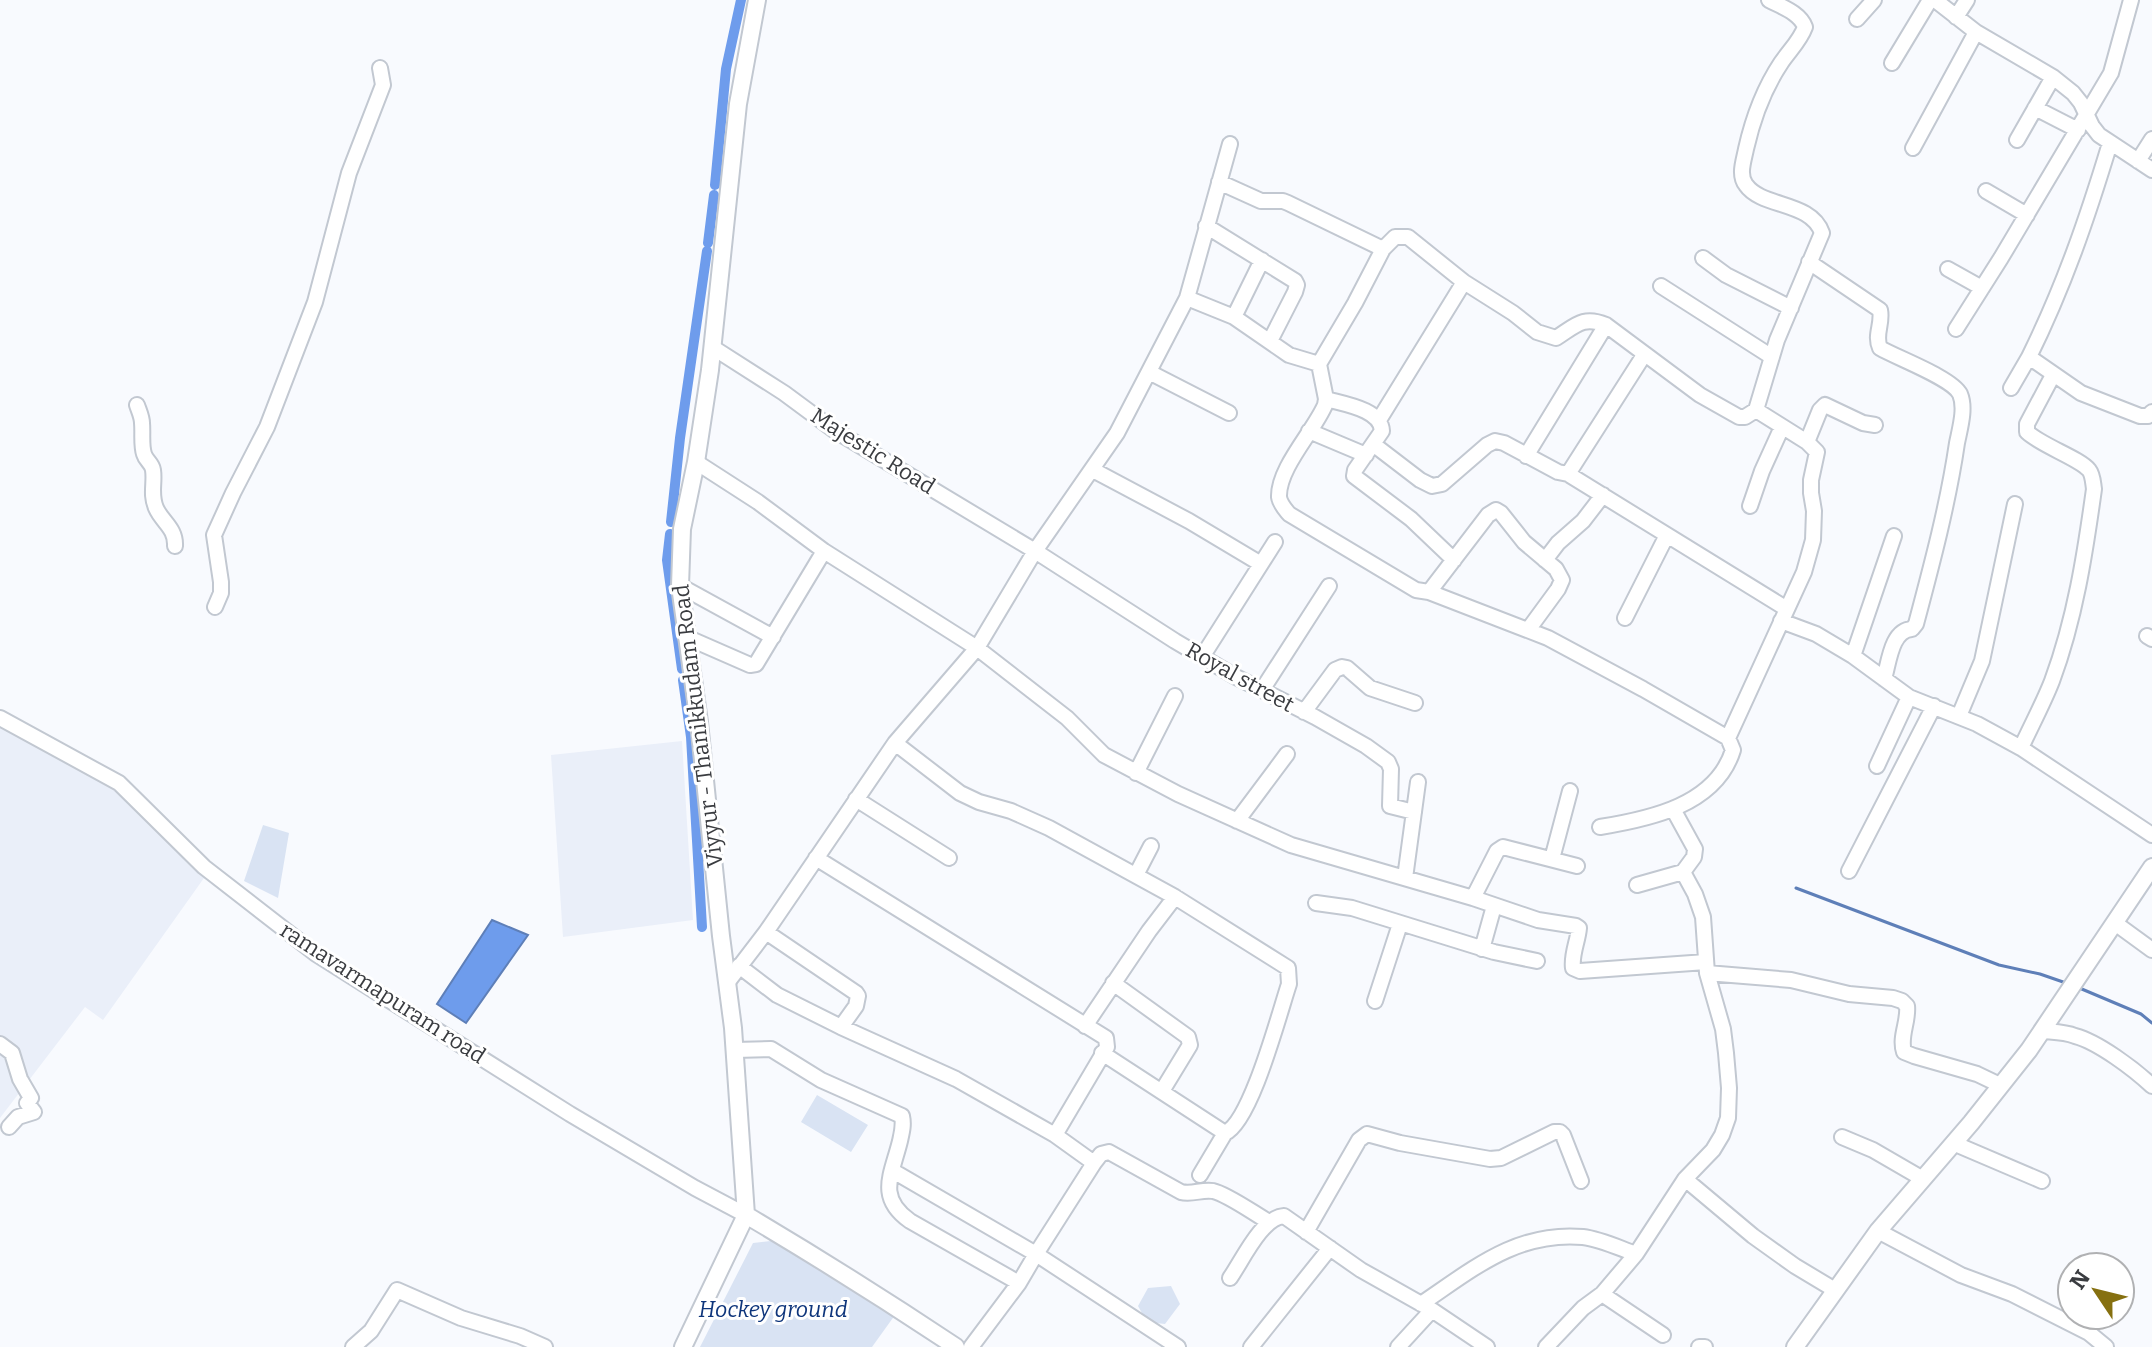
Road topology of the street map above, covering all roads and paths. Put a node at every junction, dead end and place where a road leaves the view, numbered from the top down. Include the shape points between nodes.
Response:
1 (757, 0) edge
2 (1769, 0) edge
3 (1874, 0) edge
4 (1932, 0) edge
5 (1967, 0) edge
6 (2131, 0) edge
7 (1956, 17) junction
8 (1857, 19) dead end
9 (1976, 32) junction
10 (1892, 63) dead end
11 (380, 68) dead end
12 (2053, 77) junction
13 (2035, 108) junction
14 (2087, 115) junction
15 (2078, 130) junction
16 (2152, 139) edge
17 (2017, 140) dead end
18 (2110, 143) junction
19 (1230, 144) dead end
20 (1913, 148) dead end
21 (2138, 161) junction
22 (2152, 170) edge
23 (1219, 182) junction
24 (1986, 191) dead end
25 (2027, 215) junction
26 (1206, 226) junction
27 (1383, 249) junction
28 (1703, 258) dead end
29 (1262, 260) junction
30 (1809, 262) junction
31 (1948, 269) dead end
32 (1464, 282) junction
33 (1661, 286) dead end
34 (1982, 288) junction
35 (1187, 298) junction
36 (1791, 308) junction
37 (1234, 317) junction
38 (1606, 325) junction
39 (1956, 329) dead end
40 (1270, 341) junction
41 (712, 347) junction
42 (1644, 355) junction
43 (1772, 357) junction
44 (2029, 357) junction
45 (1319, 364) junction
46 (1149, 372) junction
47 (2053, 375) junction
48 (2011, 388) dead end
49 (1326, 399) junction
50 (137, 405) dead end
51 (1756, 410) junction
52 (2152, 412) edge
53 (1229, 413) dead end
54 (1379, 420) junction
55 (1875, 425) dead end
56 (1782, 427) junction
57 (1309, 431) junction
58 (1807, 442) junction
59 (1370, 450) junction
60 (1526, 456) junction
61 (696, 462) junction
62 (1093, 470) junction
63 (1568, 474) junction
64 (1603, 495) junction
65 (2015, 504) dead end
66 (1750, 506) dead end
67 (1667, 535) junction
68 (1894, 536) dead end
69 (1275, 542) dead end
70 (175, 546) dead end
71 (824, 551) junction
72 (1035, 551) junction
73 (1454, 560) junction
74 (1545, 560) junction
75 (1261, 564) junction
76 (680, 586) junction
77 (1329, 586) dead end
78 (1429, 592) junction
79 (215, 607) dead end
80 (1784, 615) junction
81 (1625, 618) dead end
82 (1528, 630) junction
83 (686, 637) junction
84 (773, 637) junction
85 (977, 648) junction
86 (1853, 656) junction
87 (1202, 657) junction
88 (1884, 679) junction
89 (1262, 690) junction
90 (1175, 696) dead end
91 (1909, 697) junction
92 (1415, 703) dead end
93 (1934, 706) junction
94 (1304, 712) junction
95 (1959, 716) junction
96 (0, 718) edge
97 (1728, 738) junction
98 (895, 743) junction
99 (2021, 748) junction
100 (1287, 754) dead end
101 (1877, 766) dead end
102 (1136, 773) junction
103 (1418, 782) dead end
104 (1570, 791) dead end
105 (856, 799) junction
106 (1673, 809) junction
107 (1414, 812) junction
108 (1237, 821) junction
109 (1600, 827) dead end
110 (2152, 835) edge
111 (1151, 846) dead end
112 (816, 858) junction
113 (949, 858) dead end
114 (1552, 859) junction
115 (1577, 866) dead end
116 (2152, 867) edge
117 (1849, 871) dead end
118 (1683, 872) junction
119 (1136, 875) junction
120 (1405, 878) junction
121 (1637, 885) dead end
122 (1175, 897) junction
123 (1473, 898) junction
124 (1316, 903) dead end
125 (1494, 906) junction
126 (2115, 923) junction
127 (1400, 924) junction
128 (766, 932) junction
129 (1482, 949) junction
130 (2152, 950) edge
131 (1537, 961) dead end
132 (739, 966) junction
133 (1707, 968) junction
134 (727, 983) junction
135 (1113, 983) junction
136 (1375, 1001) dead end
137 (1085, 1026) junction
138 (841, 1027) junction
139 (2043, 1031) junction
140 (0, 1044) edge
141 (735, 1050) junction
142 (1102, 1053) junction
143 (2000, 1085) junction
144 (2152, 1086) edge
145 (1162, 1091) junction
146 (9, 1127) dead end
147 (1225, 1133) junction
148 (1055, 1135) junction
149 (1842, 1137) dead end
150 (1953, 1143) junction
151 (1094, 1163) junction
152 (893, 1171) junction
153 (1200, 1175) dead end
154 (1685, 1179) junction
155 (1923, 1179) junction
156 (1581, 1181) dead end
157 (2042, 1181) dead end
158 (746, 1215) junction
159 (1269, 1222) junction
160 (1878, 1231) junction
161 (1306, 1232) junction
162 (1330, 1248) junction
163 (1036, 1254) junction
164 (1636, 1254) junction
165 (1230, 1278) dead end
166 (1019, 1283) junction
167 (1835, 1290) junction
168 (1602, 1294) junction
169 (1427, 1307) junction
170 (1663, 1335) dead end
171 (1465, 1341) edge
172 (528, 1344) edge
173 (353, 1347) edge
174 (545, 1347) edge
175 (683, 1347) edge
176 (956, 1347) edge
177 (971, 1347) edge
178 (1178, 1347) edge
179 (1251, 1347) edge
180 (1398, 1347) edge
181 (1487, 1347) edge
182 (1546, 1347) edge
183 (1699, 1347) edge
184 (1705, 1347) edge
185 (1795, 1347) edge
186 (2106, 1347) edge

1 - 41 main road, Viyyur - Thanikkudam Road via 738,104
2 - 30 street via 1798,16 1805,27 1761,98 1742,176 1751,191 1802,211 1819,225 1822,233
3 - 8 street
4 - 7 street
4 - 10 street
5 - 7 street
6 - 14 street via 2111,73
7 - 9 street
9 - 12 street
9 - 20 street
11 - 79 street via 383,85 349,173 315,302 287,381 214,535 221,582
12 - 13 street
12 - 14 street via 2073,93
13 - 15 street
13 - 17 street
14 - 15 street
14 - 18 street
15 - 25 street
16 - 21 street
18 - 21 street
18 - 44 street via 2074,255
19 - 23 street
21 - 22 street
23 - 26 street
23 - 27 street via 1261,201 1288,203
24 - 25 street
25 - 34 street
26 - 29 street
26 - 35 street
27 - 32 street via 1395,237 1408,237
27 - 45 street
28 - 36 street
29 - 37 street
29 - 40 street via 1297,285
30 - 36 street
30 - 88 street via 1880,310 1880,348 1940,378 1960,395 1949,493 1916,624 1899,634
31 - 34 street
32 - 38 street via 1547,337 1556,338 1584,320
32 - 54 street
33 - 43 street
34 - 39 street
35 - 37 street
35 - 46 street
36 - 43 street
37 - 40 street
38 - 42 street
38 - 60 street
40 - 45 street via 1289,355
41 - 61 main road, Viyyur - Thanikkudam Road
41 - 72 street, Majestic Road via 834,430
42 - 51 street via 1736,416
42 - 63 street
43 - 51 street
44 - 47 street
44 - 48 street
45 - 49 street
46 - 53 street
46 - 62 street
47 - 52 street via 2081,393 2140,416
47 - 99 street via 2027,432 2089,469 2094,489 2070,623 2052,682
49 - 54 street
49 - 57 street
50 - 70 street via 143,452 154,474 156,507 174,534
51 - 56 street
54 - 59 street via 1382,431
55 - 58 street via 1825,405
56 - 58 street
56 - 66 street
57 - 59 street
57 - 78 street via 1290,463 1280,503 1289,514 1416,590
58 - 80 street via 1817,452 1811,480 1813,540
59 - 60 street via 1432,486 1442,484 1495,441
59 - 73 street via 1354,476
60 - 63 street
61 - 71 street
61 - 76 main road, Viyyur - Thanikkudam Road via 682,529
62 - 72 street
62 - 75 street
63 - 64 street
64 - 67 street
64 - 74 street
65 - 95 street via 1982,661
67 - 80 street
67 - 81 street
68 - 86 street
69 - 75 street
71 - 84 street
71 - 85 street
72 - 85 street
72 - 87 street, Royal street
73 - 74 street via 1496,510
73 - 78 street
74 - 82 street via 1562,580
75 - 87 street
76 - 83 main road, Viyyur - Thanikkudam Road
76 - 84 street
77 - 89 street
78 - 82 street
80 - 86 street
80 - 97 street
82 - 97 street
83 - 84 street via 753,666
83 - 134 main road, Viyyur - Thanikkudam Road
85 - 98 street
85 - 102 street via 1067,718 1104,755
86 - 88 street
87 - 89 street, Royal street
88 - 91 street
89 - 94 street, Royal street
90 - 102 street
91 - 93 street
91 - 101 street
92 - 94 street via 1376,691 1342,667
93 - 95 street
93 - 117 street
94 - 107 street, Royal street via 1388,762 1390,806
95 - 99 street
96 - 158 street, ramavarmapuram road via 119,783 204,867 316,954 559,1107
97 - 106 street via 1733,750 1729,764 1702,794
98 - 105 street
98 - 119 street via 969,798 1049,828
99 - 110 street
100 - 108 street
102 - 108 street
103 - 107 street
104 - 114 street
105 - 112 street
105 - 113 street
106 - 109 street
106 - 118 street via 1695,849
107 - 120 street
108 - 120 street via 1291,845
111 - 119 street
112 - 128 street
112 - 137 street
114 - 115 street
114 - 123 street via 1503,847
116 - 126 main road
118 - 121 street
118 - 133 street via 1703,917
119 - 122 street
120 - 123 street
122 - 135 street
122 - 147 street via 1288,968 1289,984 1253,1091 1232,1130
123 - 125 street
124 - 127 street
125 - 129 street
125 - 133 street via 1579,928 1572,963 1580,971
126 - 130 street
126 - 139 main road
127 - 129 street
127 - 136 street
128 - 132 street
128 - 138 street via 856,993 856,1006
129 - 131 street
132 - 134 street
132 - 138 street via 777,995
133 - 143 street via 1902,1001 1908,1016 1904,1052
133 - 154 street via 1723,1029 1728,1118 1713,1150
134 - 141 main road, Viyyur - Thanikkudam Road
135 - 137 street
135 - 145 street via 1188,1037 1190,1045
137 - 142 street via 1106,1038
138 - 148 street via 956,1079
139 - 143 main road
139 - 144 street via 2092,1043
140 - 146 street via 12,1053 34,1112
141 - 152 street via 771,1049 821,1080 902,1116
141 - 158 main road, Viyyur - Thanikkudam Road
142 - 145 street
142 - 148 street
143 - 150 main road
145 - 147 street
147 - 153 street
148 - 151 street
149 - 155 street
150 - 155 main road
150 - 157 street
151 - 159 street via 1109,1152 1181,1192 1217,1192
151 - 163 street
152 - 163 street
152 - 166 street via 888,1195 905,1217
154 - 164 street
154 - 167 street via 1753,1236
155 - 160 main road
156 - 161 street via 1560,1132 1490,1159 1367,1134
158 - 175 main road, Viyyur - Thanikkudam Road
158 - 176 main road
159 - 161 street via 1284,1216
159 - 165 street
160 - 167 main road
160 - 186 street via 2079,1328
161 - 162 street
162 - 169 street
162 - 179 street
163 - 166 street
163 - 178 street
164 - 168 street
164 - 169 street via 1586,1237 1517,1244
166 - 177 street
167 - 185 main road
168 - 170 street
168 - 182 street
169 - 171 street
169 - 180 street
171 - 181 street
172 - 173 street via 397,1290 371,1331
172 - 174 street
183 - 184 street

